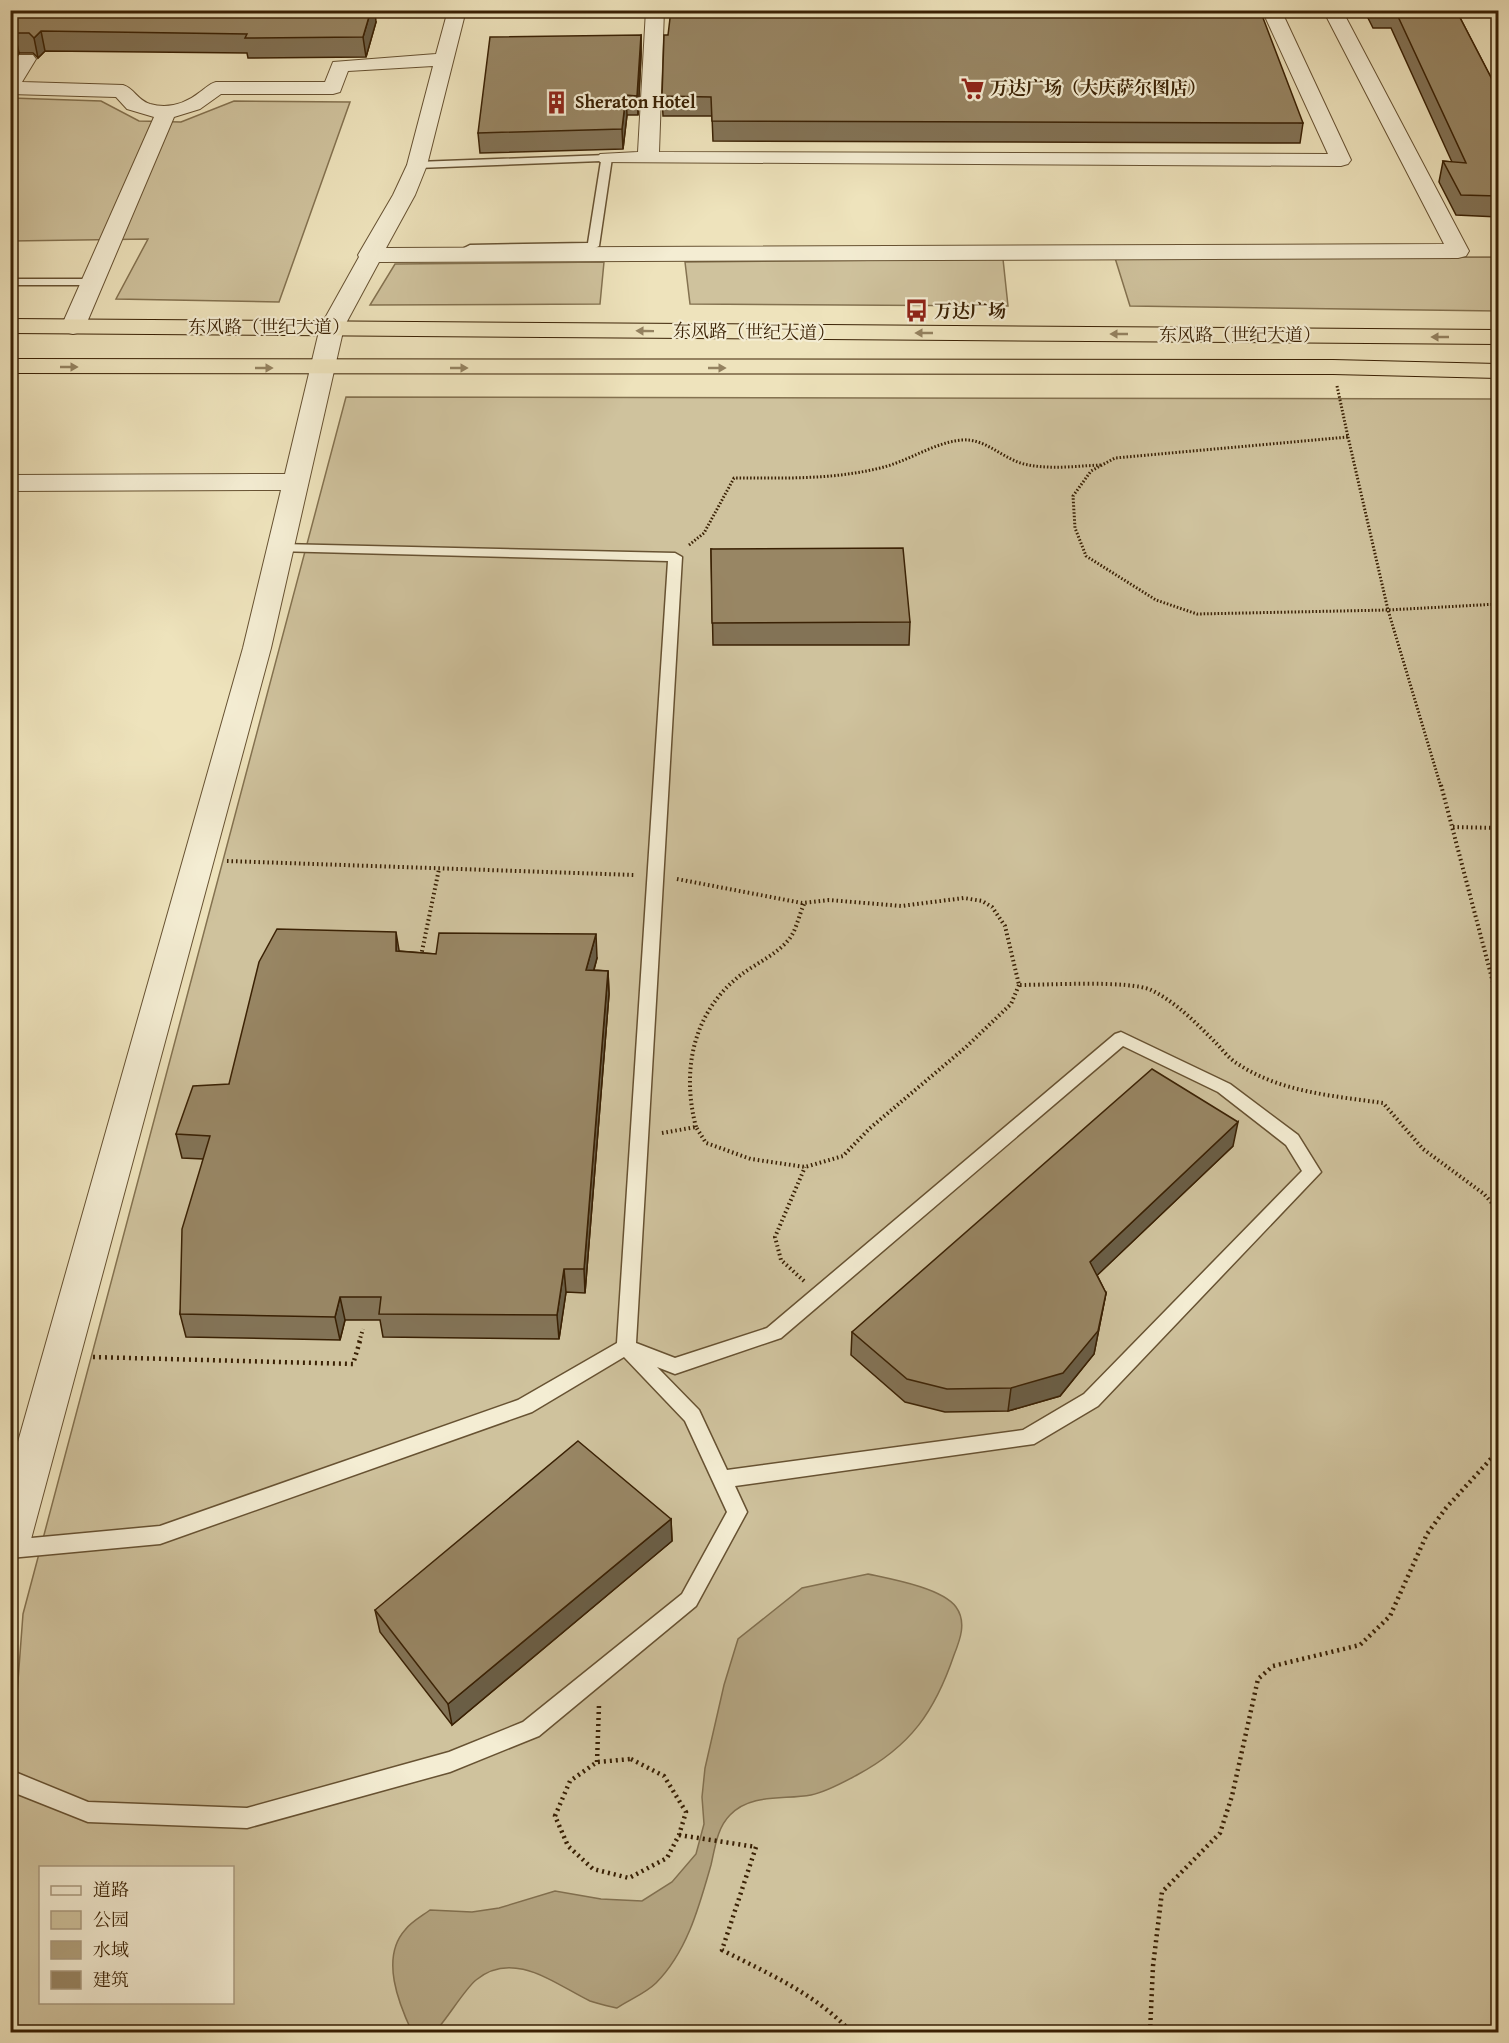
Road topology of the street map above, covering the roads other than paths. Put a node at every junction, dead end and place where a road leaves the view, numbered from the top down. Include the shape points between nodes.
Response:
1 (457, 10) edge
2 (655, 10) edge
3 (1270, 10) edge
4 (1332, 10) edge
5 (26, 59) edge
6 (443, 59) junction
7 (10, 87) edge
8 (166, 113) junction
9 (648, 157) junction
10 (607, 158) junction
11 (417, 165) junction
12 (371, 252) junction
13 (10, 282) edge
14 (93, 282) junction
15 (10, 326) edge
16 (73, 327) junction
17 (332, 327) junction
18 (1498, 337) edge
19 (10, 366) edge
20 (321, 368) junction
21 (1498, 371) edge
22 (295, 482) junction
23 (10, 483) edge
24 (280, 548) junction
25 (627, 1347) junction
26 (722, 1479) junction
27 (10, 1543) edge
28 (10, 1549) edge
29 (10, 1780) edge

1 - 6 street
2 - 9 street
3 - 9 street via 1341,160
4 - 12 street via 1458,251
5 - 7 street
6 - 8 street via 340,66 333,88 216,88 190,108
6 - 11 street
7 - 8 street via 123,91 125,98 136,106
8 - 14 street
9 - 10 street
10 - 11 lane
10 - 12 lane via 593,246
11 - 12 street
12 - 17 street
13 - 14 lane
14 - 16 street
15 - 16 highway, 东风路（世纪大道）
16 - 17 highway, 东风路（世纪大道）
18 -> 17 highway, 东风路（世纪大道）
17 - 20 street
19 -> 20 highway, 东风路（世纪大道）
20 -> 21 highway, 东风路（世纪大道）
20 - 22 street
22 - 23 street
22 - 24 street
24 - 25 lane via 675,557
24 - 27 street via 257,648
25 - 26 lane via 692,1416
25 - 26 lane via 675,1366 774,1333 1121,1038 1224,1088 1292,1140 1312,1172 1091,1400 1027,1438
25 - 28 lane via 525,1406 160,1535
26 - 29 lane via 737,1512 688,1600 531,1729 450,1762 247,1818 88,1812

